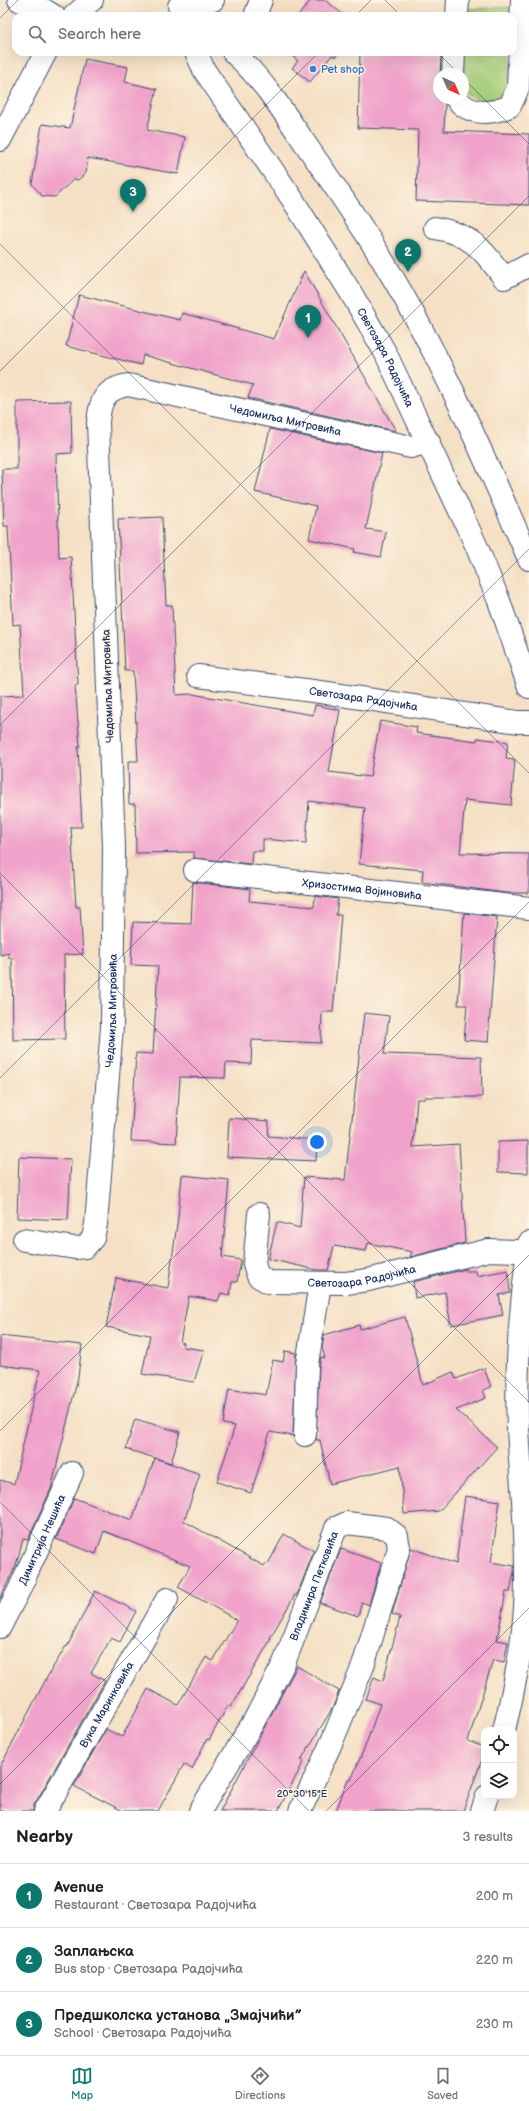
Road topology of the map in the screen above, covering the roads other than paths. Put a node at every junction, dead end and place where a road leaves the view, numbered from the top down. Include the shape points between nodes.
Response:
1 (19, 0) edge
2 (92, 0) edge
3 (214, 0) edge
4 (261, 0) edge
5 (458, 0) edge
6 (522, 0) edge
7 (182, 8) edge
8 (45, 12) edge
9 (78, 12) edge
10 (256, 12) edge
11 (457, 12) edge
12 (44, 56) edge
13 (198, 56) edge
14 (237, 56) edge
15 (255, 56) edge
16 (454, 56) edge
17 (453, 68) edge
18 (258, 76) junction
19 (462, 104) edge
20 (0, 140) edge
21 (435, 228) dead end
22 (529, 265) edge
23 (429, 442) junction
24 (529, 559) edge
25 (198, 676) dead end
26 (529, 686) edge
27 (529, 722) edge
28 (195, 870) dead end
29 (529, 908) edge
30 (258, 1214) dead end
31 (24, 1240) dead end
32 (528, 1249) edge
33 (320, 1284) junction
34 (305, 1435) dead end
35 (72, 1473) dead end
36 (167, 1599) dead end
37 (0, 1627) edge
38 (505, 1727) edge
39 (486, 1799) edge
40 (46, 1811) edge
41 (200, 1811) edge
42 (300, 1811) edge
43 (482, 1811) edge

1 - 8 street
2 - 9 street
3 - 7 street
4 - 10 street
5 - 11 street
6 - 19 street via 518,88 510,106 497,112 478,112
12 - 20 street
13 - 23 street, Светозара Радојчића via 204,70 291,197 351,293 385,352
14 - 18 street
15 - 18 street
16 - 17 street
18 - 24 street via 357,218 387,267 439,362
21 - 22 street via 453,231 475,243 504,278
23 - 26 street, Светозара Радојчића via 499,601
23 - 31 street, Чедомиља Митровића via 412,447 128,384 116,387 102,400 98,422 114,847 112,1027 96,1224 93,1238 85,1247 75,1248
25 - 27 street, Светозара Радојчића
28 - 29 street, Хризостима Војиновића
30 - 33 street, Светозара Радојчића via 254,1264 258,1276 268,1282
32 - 33 street, Светозара Радојчића via 489,1250 368,1280
32 - 38 street, Светозара Радојчића via 521,1321 518,1426 527,1538 526,1608 516,1680
33 - 34 street via 307,1364
35 - 37 street, Димитрија Нешића
36 - 40 street, Вука Маринковића
39 - 43 street
41 - 42 street, Владимира Петковића via 254,1721 284,1663 336,1528 347,1523 387,1528 397,1536 399,1548 366,1658

